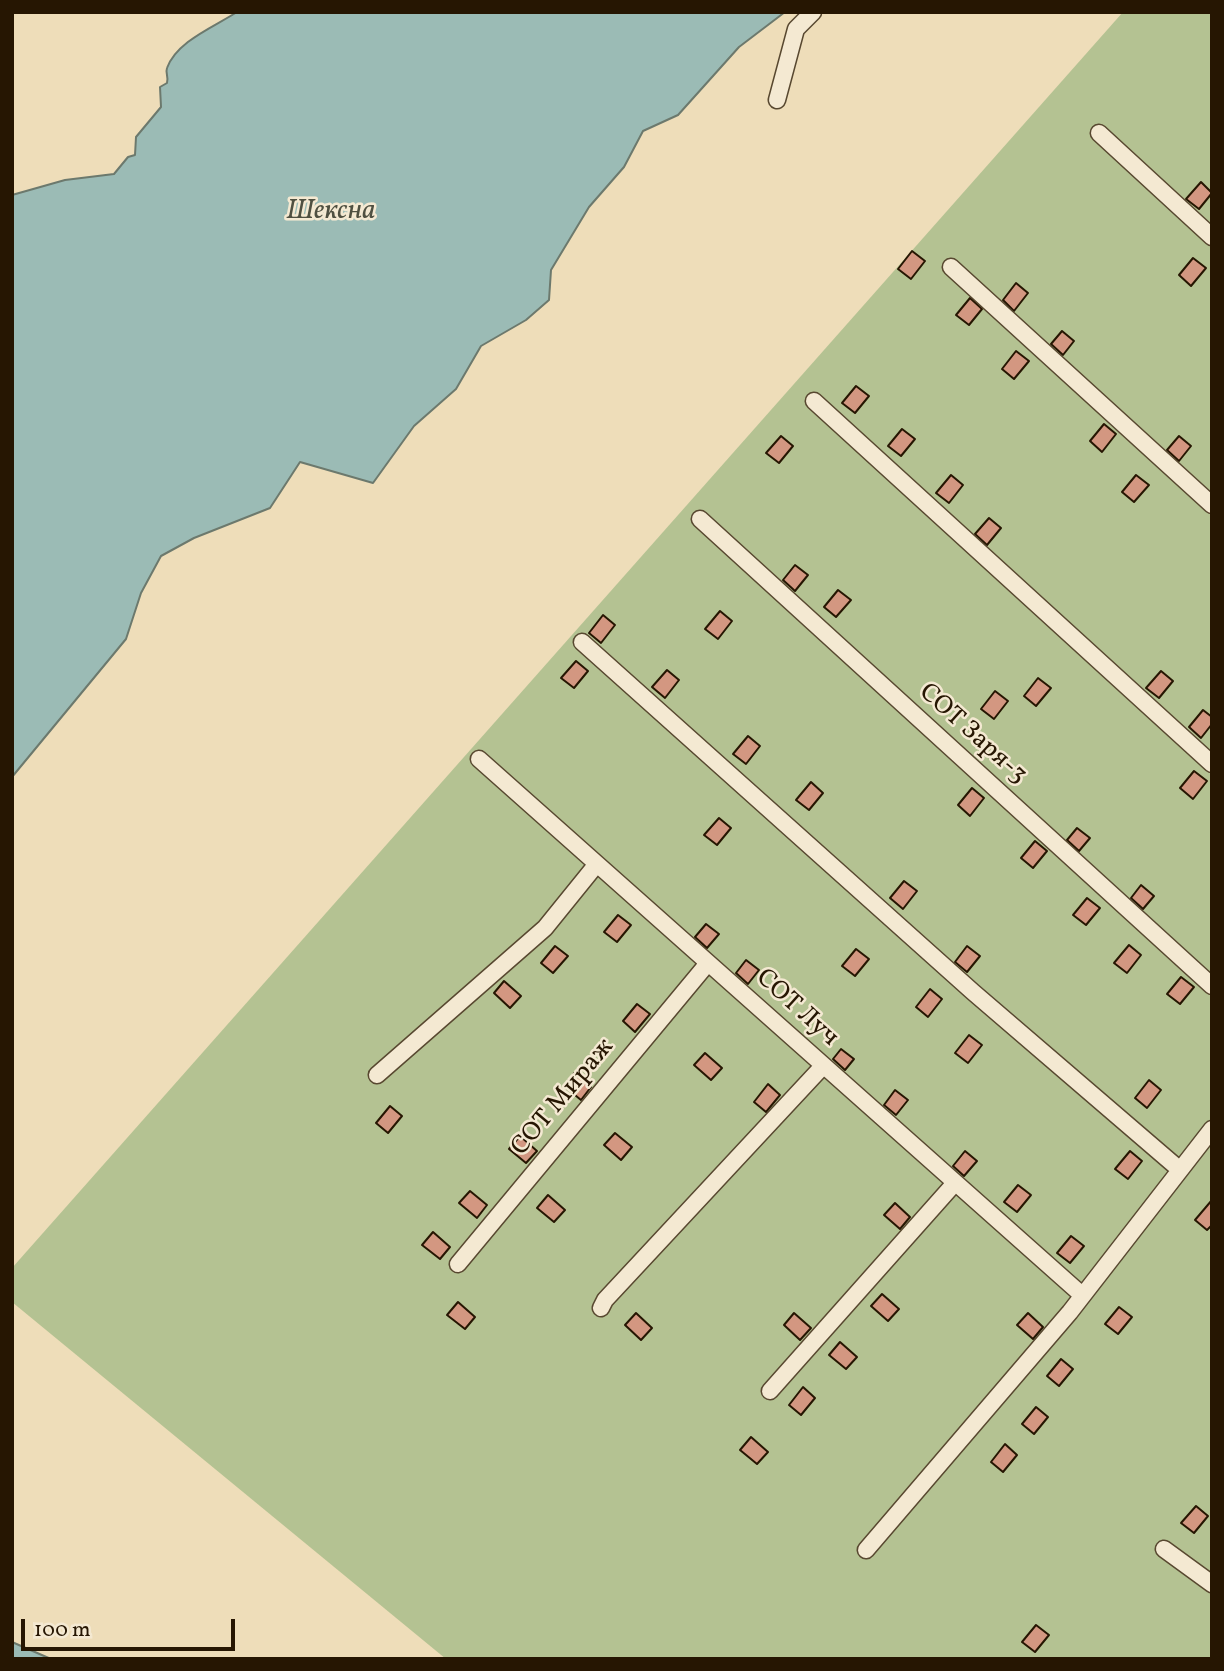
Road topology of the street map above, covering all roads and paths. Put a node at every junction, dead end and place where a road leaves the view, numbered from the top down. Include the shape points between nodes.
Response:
1 (813, 12) edge
2 (777, 100) dead end
3 (1099, 134) dead end
4 (1212, 237) edge
5 (951, 267) dead end
6 (814, 401) dead end
7 (1212, 505) edge
8 (700, 519) dead end
9 (582, 642) dead end
10 (479, 759) dead end
11 (1212, 764) edge
12 (596, 865) junction
13 (708, 963) junction
14 (1212, 986) edge
15 (823, 1066) junction
16 (377, 1075) dead end
17 (1212, 1129) edge
18 (1180, 1169) junction
19 (954, 1184) junction
20 (457, 1264) dead end
21 (1082, 1295) junction
22 (601, 1308) dead end
23 (770, 1391) dead end
24 (1164, 1549) dead end
25 (866, 1550) dead end
26 (1212, 1584) edge

1 - 2 street via 796,29
3 - 4 street
5 - 7 street
6 - 11 street
8 - 14 street, СОТ Заря-3
9 - 18 street via 973,992
10 - 12 street, СОТ Луч
12 - 13 street, СОТ Луч
12 - 16 street via 545,928
13 - 15 street, СОТ Луч
13 - 20 street, СОТ Мираж
15 - 19 street, СОТ Луч
15 - 22 street
17 - 18 street
18 - 21 street
19 - 21 street, СОТ Луч
19 - 23 street
21 - 25 street
24 - 26 street

